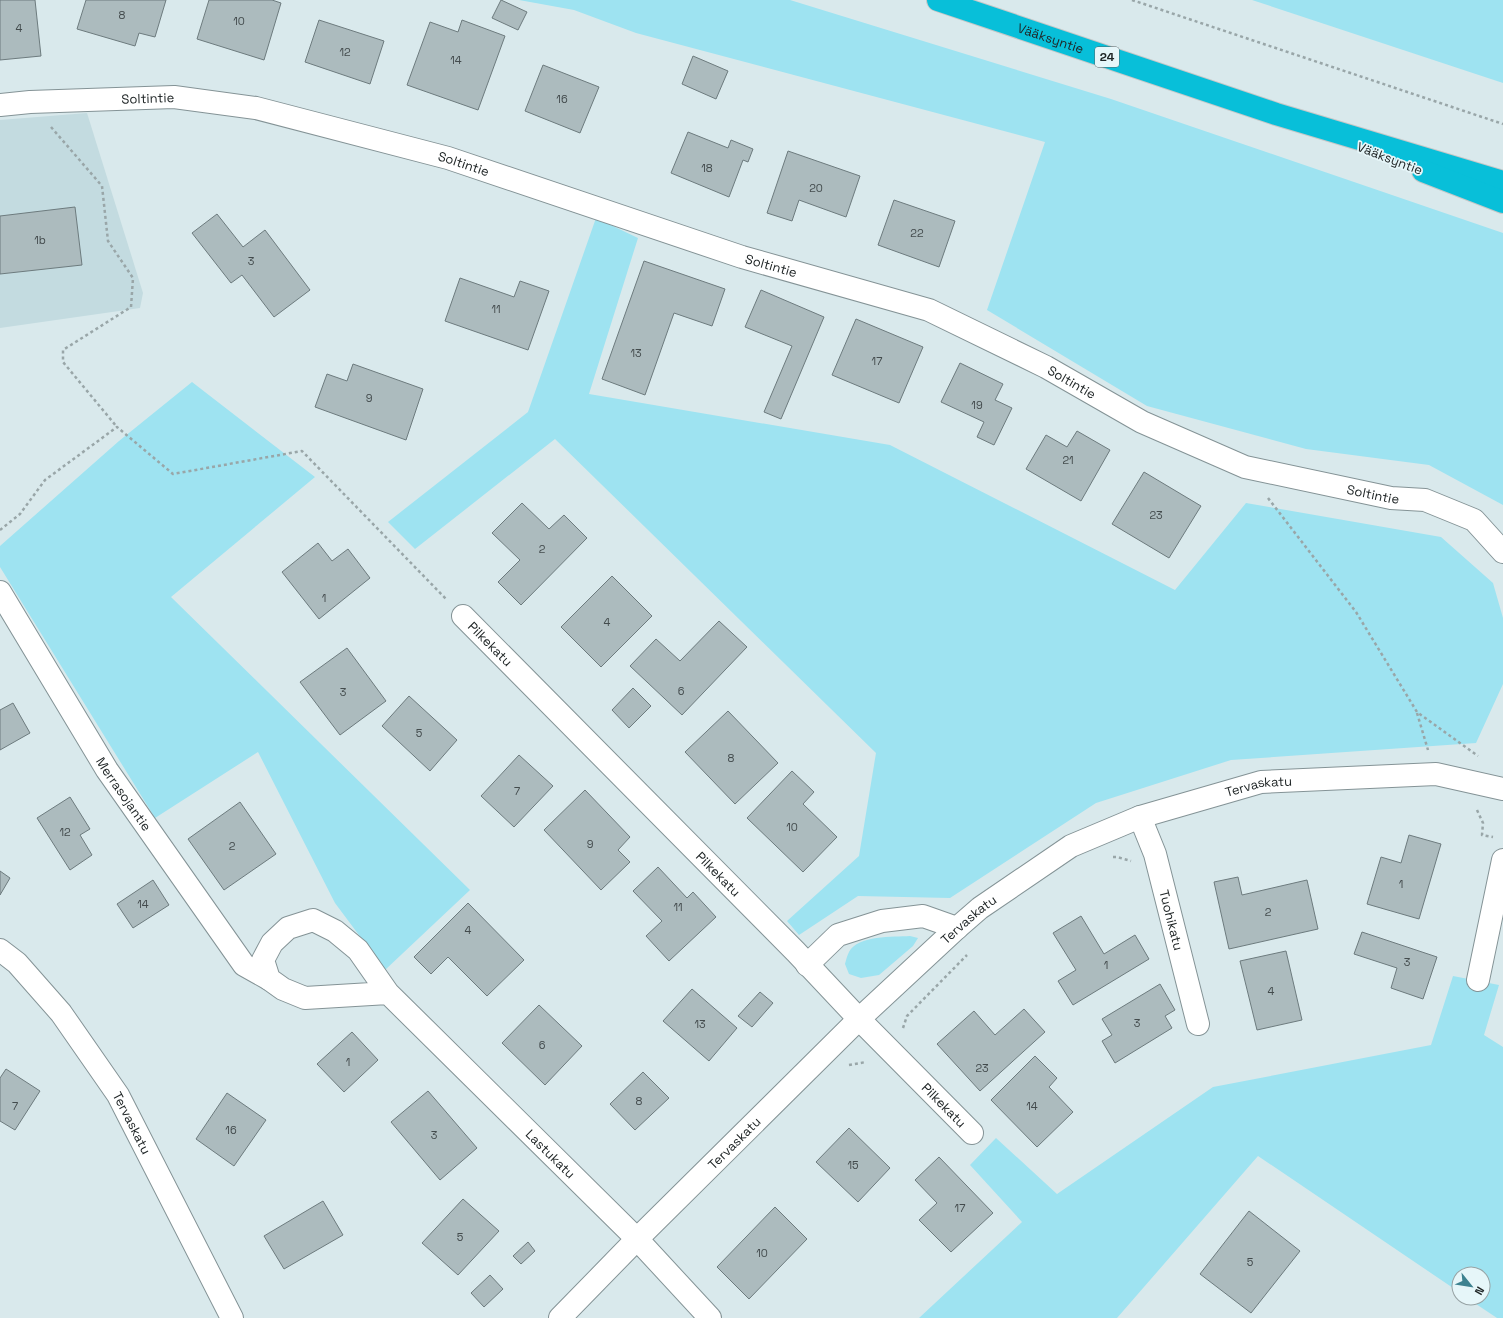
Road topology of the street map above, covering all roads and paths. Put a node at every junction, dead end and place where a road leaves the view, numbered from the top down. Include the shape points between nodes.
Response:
1 (938, 0) edge
2 (1132, 0) edge
3 (30, 102) junction
4 (0, 105) edge
5 (1276, 114) junction
6 (1503, 124) edge
7 (1503, 182) edge
8 (1503, 202) edge
9 (117, 427) junction
10 (1245, 467) junction
11 (0, 530) edge
12 (1503, 552) edge
13 (0, 592) edge
14 (463, 616) joint
15 (1417, 712) junction
16 (1481, 759) dead end
17 (1436, 774) junction
18 (1503, 789) edge
19 (1476, 807) dead end
20 (1140, 817) junction
21 (1496, 838) dead end
22 (1154, 854) junction
23 (1109, 858) dead end
24 (1503, 860) edge
25 (957, 928) junction
26 (0, 950) edge
27 (971, 951) dead end
28 (807, 965) junction
29 (269, 979) junction
30 (1478, 980) dead end
31 (388, 993) junction
32 (859, 1019) junction
33 (1198, 1024) dead end
34 (891, 1051) junction
35 (842, 1066) dead end
36 (972, 1133) dead end
37 (637, 1239) junction
38 (232, 1318) edge
39 (560, 1318) edge
40 (710, 1318) edge

1 - 5 highway, Vääksyntie / 24
2 - 6 path
3 - 4 street, Soltintie
3 - 9 path via 102,186 108,241 133,278 131,307 63,350 63,362
3 - 10 street, Soltintie via 174,97 256,108 448,158 742,257 929,310 1046,367 1142,422
5 - 7 highway, Vääksyntie / 24
5 - 8 highway, Vääksyntie / 24
9 - 11 path via 45,480 20,514
9 - 14 path via 173,474 302,451
10 - 12 street, Soltintie via 1391,498 1425,500 1474,520
10 - 15 path via 1356,612
13 - 29 street, Merrasojantie via 107,770 244,965
14 - 28 street, Pilkekatu
15 - 16 path
15 - 17 path
17 - 18 street, Tervaskatu
17 - 20 street, Tervaskatu via 1261,782
19 - 21 path via 1483,823 1482,836
20 - 22 street, Tuohikatu
20 - 25 street, Tervaskatu via 1071,846 980,908
22 - 23 path via 1131,861 1117,857
22 - 33 street, Tuohikatu
24 - 30 street
25 - 28 street via 923,916 882,921 838,935
25 - 32 street, Tervaskatu
26 - 38 street, Tervaskatu via 17,963 61,1013 118,1095
27 - 34 path via 907,1016 899,1039
28 - 32 street, Pilkekatu
29 - 31 street via 283,989 305,998
29 - 31 street, Lastukatu via 264,960 272,943 288,928 313,920 335,931 358,950
31 - 37 street, Lastukatu
32 - 34 street, Pilkekatu
32 - 37 street, Tervaskatu
34 - 35 path via 862,1064
34 - 36 street, Pilkekatu
37 - 39 street, Tervaskatu
37 - 40 street, Lastukatu

